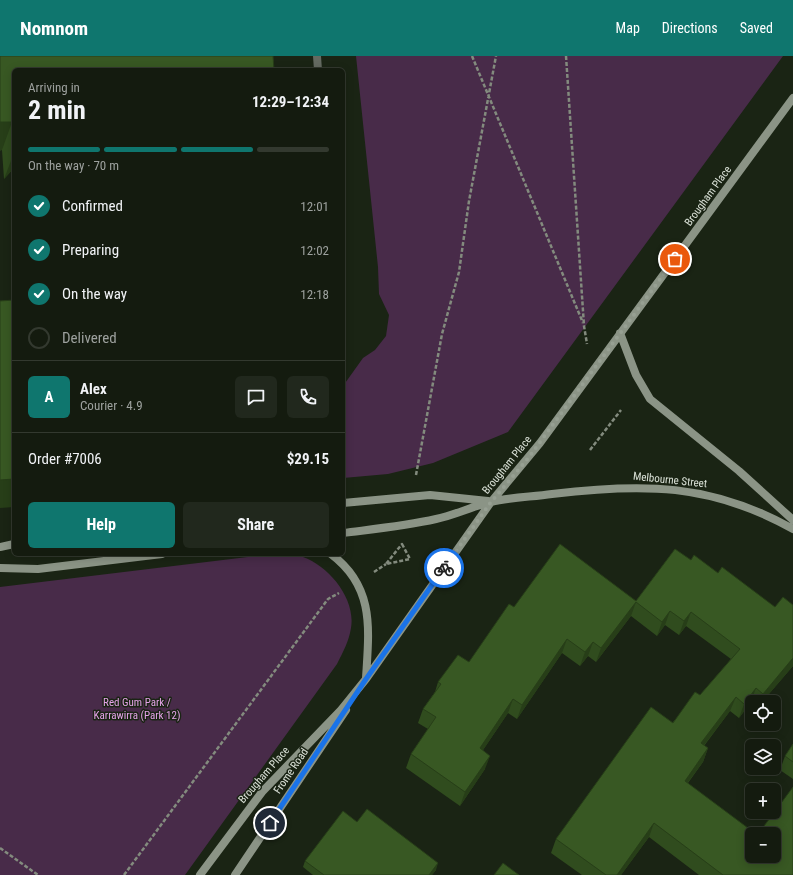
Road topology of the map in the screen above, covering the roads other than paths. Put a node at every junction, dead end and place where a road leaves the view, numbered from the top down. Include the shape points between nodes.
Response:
1 (317, 56) edge
2 (318, 68) edge
3 (793, 98) edge
4 (620, 333) junction
5 (491, 502) junction
6 (345, 504) edge
7 (793, 520) edge
8 (793, 529) edge
9 (345, 533) edge
10 (12, 544) edge
11 (0, 547) edge
12 (145, 556) edge
13 (333, 556) edge
14 (0, 568) edge
15 (366, 679) junction
16 (200, 875) edge
17 (235, 875) edge

1 - 2 street
3 - 4 main road, Brougham Place
4 - 5 main road, Brougham Place via 529,457
4 - 7 main road via 636,375 650,399 740,471
5 - 6 main road via 451,496 412,496
5 - 8 main road, Melbourne Street via 621,488 660,488 718,497 751,508
5 - 9 main road via 437,519
5 - 15 main road, Brougham Place
10 - 11 main road
12 - 14 main road via 38,569
13 - 15 main road via 347,568 357,582 365,601 368,627
15 - 16 main road, Brougham Place via 341,710 262,792
15 - 17 main road, Frome Road

